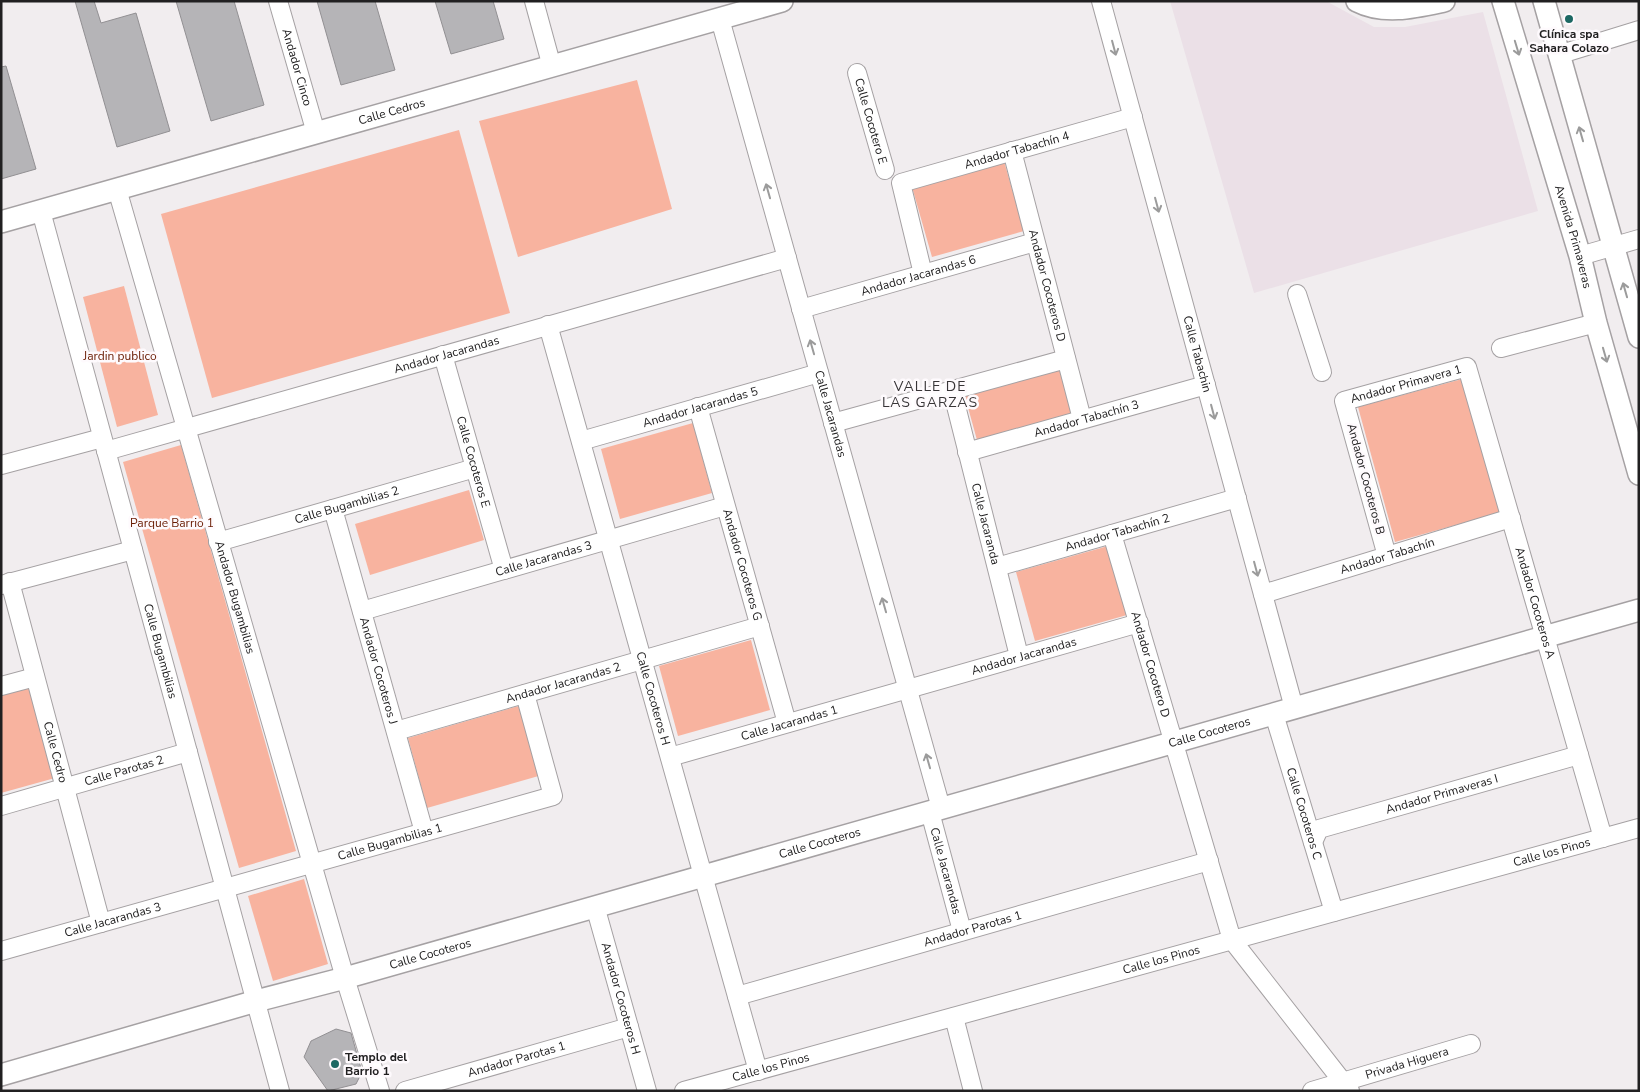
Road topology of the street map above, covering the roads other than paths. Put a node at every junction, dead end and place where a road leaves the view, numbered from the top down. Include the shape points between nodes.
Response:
1 (278, 1) edge
2 (534, 1) edge
3 (782, 1) edge
4 (1101, 1) edge
5 (1357, 1) edge
6 (1444, 1) edge
7 (1503, 1) edge
8 (1544, 1) edge
9 (720, 19) junction
10 (1639, 30) edge
11 (1558, 56) junction
12 (552, 67) junction
13 (857, 73) dead end
14 (1133, 117) junction
15 (316, 133) junction
16 (1012, 151) junction
17 (885, 170) dead end
18 (117, 190) junction
19 (41, 211) junction
20 (1, 222) edge
21 (1639, 239) edge
22 (1036, 242) junction
23 (1613, 246) junction
24 (1580, 256) junction
25 (787, 258) junction
26 (922, 274) junction
27 (1297, 294) dead end
28 (801, 309) junction
29 (1596, 323) junction
30 (548, 326) junction
31 (1639, 337) edge
32 (1501, 348) dead end
33 (443, 355) junction
34 (1066, 359) junction
35 (1468, 367) joint
36 (1322, 372) dead end
37 (819, 373) junction
38 (1206, 385) junction
39 (952, 390) junction
40 (1344, 401) joint
41 (698, 407) junction
42 (1082, 420) junction
43 (833, 423) junction
44 (186, 428) junction
45 (581, 441) junction
46 (104, 444) junction
47 (967, 452) junction
48 (1, 465) edge
49 (475, 468) junction
50 (1639, 474) edge
51 (1237, 498) junction
52 (726, 506) junction
53 (333, 509) junction
54 (1511, 518) junction
55 (1112, 534) junction
56 (608, 539) junction
57 (218, 542) junction
58 (133, 550) junction
59 (1387, 556) junction
60 (997, 567) junction
61 (504, 570) junction
62 (6, 584) edge
63 (1263, 594) junction
64 (1639, 610) edge
65 (362, 611) junction
66 (1139, 623) junction
67 (760, 626) junction
68 (1545, 637) junction
69 (1019, 656) junction
70 (642, 660) junction
71 (35, 677) junction
72 (1, 686) edge
73 (907, 688) junction
74 (525, 694) junction
75 (1284, 711) junction
76 (787, 723) junction
77 (396, 731) junction
78 (1174, 742) junction
79 (188, 752) junction
80 (1579, 755) junction
81 (670, 757) junction
82 (65, 788) junction
83 (1, 806) edge
84 (935, 810) junction
85 (1639, 828) edge
86 (424, 832) junction
87 (1603, 838) junction
88 (1313, 842) junction
89 (1209, 861) junction
90 (312, 863) junction
91 (703, 876) junction
92 (225, 888) junction
93 (595, 906) junction
94 (1334, 912) junction
95 (101, 923) junction
96 (962, 931) junction
97 (1232, 940) junction
98 (1, 951) edge
99 (345, 978) junction
100 (737, 996) junction
101 (256, 1001) junction
102 (954, 1016) junction
103 (629, 1027) junction
104 (1470, 1044) dead end
105 (758, 1071) junction
106 (1, 1075) edge
107 (1346, 1086) edge
108 (280, 1091) edge
109 (380, 1091) edge
110 (405, 1091) edge
111 (647, 1091) edge
112 (684, 1091) edge
113 (973, 1091) edge
114 (1312, 1091) edge

1 - 15 street, Andador Cinco
2 - 12 street
3 - 9 street, Calle Cedros
4 -> 14 street, Calle Tabachin
5 - 6 street via 1367,6 1408,9
7 -> 24 street, Avenida Primaveras
8 - 11 street
9 - 12 street, Calle Cedros
25 -> 9 street, Calle Jacarandas
10 - 11 street
23 -> 11 street
12 - 15 street, Calle Cedros
13 - 17 street, Calle Cocotero E
14 - 16 street, Andador Tabachín 4
14 -> 38 street, Calle Tabachin
15 - 18 street, Calle Cedros
16 - 22 street, Andador Cocoteros D
16 - 26 street, Andador Tabachín 4 via 901,183
18 - 19 street, Calle Cedros
18 - 44 street, Andador Bugambilias
19 - 20 street, Calle Cedros
19 - 46 street, Calle Bugambilias
21 - 23 street
22 - 26 street, Andador Jacarandas 6
22 - 34 street, Andador Cocoteros D
23 - 24 street
31 -> 23 street
24 - 29 street, Avenida Primaveras
25 - 28 street, Calle Jacarandas
25 - 30 street, Andador Jacarandas
26 - 28 street, Andador Jacarandas 6
27 - 36 street
37 -> 28 street, Calle Jacarandas
29 - 32 street
29 -> 50 street, Avenida Primaveras
30 - 33 street, Andador Jacarandas
30 - 45 street, Calle Cocoteros H
33 - 44 street, Andador Jacarandas
33 - 49 street, Calle Cocoteros E
34 - 39 street
34 - 42 street, Andador Cocoteros D
35 - 40 street, Andador Primavera 1
35 - 54 street, Andador Cocoteros A
37 - 41 street, Andador Jacarandas 5
37 - 43 street, Calle Jacarandas
38 - 42 street, Andador Tabachín 3
38 -> 51 street, Calle Tabachin
39 - 43 street
39 - 47 street, Calle Jacaranda
40 - 59 street, Andador Cocoteros B
41 - 45 street, Andador Jacarandas 5
41 - 52 street, Andador Cocoteros G
42 - 47 street, Andador Tabachín 3
73 -> 43 street, Calle Jacarandas
44 - 46 street, Andador Jacarandas
44 - 57 street, Andador Bugambilias
45 - 56 street, Calle Cocoteros H
46 - 48 street, Andador Jacarandas
46 - 58 street, Calle Bugambilias
47 - 60 street, Calle Jacaranda
49 - 53 street, Calle Bugambilias 2
49 - 61 street, Calle Cocoteros E
51 - 55 street, Andador Tabachín 2
51 -> 63 street, Calle Tabachin
52 - 56 street, Calle Jacarandas 3
52 - 67 street, Andador Cocoteros G
53 - 57 street, Calle Bugambilias 2
53 - 65 street, Andador Cocoteros J
54 - 59 street, Andador Tabachín
54 - 68 street, Andador Cocoteros A
55 - 60 street, Andador Tabachín 2
55 - 66 street, Andador Cocotero D
56 - 61 street, Calle Jacarandas 3
56 - 70 street, Calle Cocoteros H
57 - 90 street, Andador Bugambilias
58 - 62 street
58 - 79 street, Calle Bugambilias
59 - 63 street, Andador Tabachín
60 - 69 street, Calle Jacaranda
61 - 65 street, Calle Jacarandas 3
62 - 71 street, Calle Cedro
63 - 75 street, Calle Tabachin
64 - 68 street, Calle Cocoteros
65 - 77 street, Andador Cocoteros J
66 - 69 street, Andador Jacarandas
66 - 78 street, Andador Cocotero D
67 - 70 street, Andador Jacarandas 2
67 - 76 street, Andador Cocoteros G
68 - 75 street, Calle Cocoteros
68 - 80 street, Andador Cocoteros A
69 - 73 street, Andador Jacarandas
70 - 74 street, Andador Jacarandas 2
70 - 81 street, Calle Cocoteros H
71 - 72 street
71 - 82 street, Calle Cedro
73 - 76 street, Calle Jacarandas 1
84 -> 73 street, Calle Jacarandas
74 - 77 street, Andador Jacarandas 2
74 - 86 street, Calle Bugambilias 1 via 553,796
75 - 78 street, Calle Cocoteros
75 - 88 street, Calle Cocoteros C
76 - 81 street, Calle Jacarandas 1
77 - 86 street, Andador Cocoteros J
78 - 84 street, Calle Cocoteros
78 - 89 street, Andador Cocotero D
79 - 82 street, Calle Parotas 2
79 - 92 street, Calle Bugambilias
80 - 87 street, Andador Cocoteros A
80 - 88 street, Andador Primaveras I via 1319,829
81 - 91 street, Calle Cocoteros H
82 - 83 street, Calle Parotas 2
82 - 95 street, Calle Cedro
84 - 91 street, Calle Cocoteros
84 - 96 street, Calle Jacarandas
85 - 87 street, Calle los Pinos
86 - 90 street, Calle Bugambilias 1
87 - 94 street, Calle los Pinos
88 - 94 street, Calle Cocoteros C
89 - 96 street, Andador Parotas 1
89 - 97 street, Andador Cocotero D
90 - 92 street, Calle Bugambilias 1
90 - 99 street, Andador Bugambilias
91 - 93 street, Calle Cocoteros
91 - 100 street, Calle Cocoteros H
92 - 95 street, Calle Jacarandas 3
92 - 101 street, Calle Bugambilias
93 - 99 street, Calle Cocoteros
93 - 103 street, Andador Cocoteros H
94 - 97 street, Calle los Pinos
95 - 98 street, Calle Jacarandas 3
96 - 100 street, Andador Parotas 1
97 - 102 street, Calle los Pinos
97 - 107 street
99 - 101 street, Calle Cocoteros
99 - 109 street, Andador Bugambilias
100 - 105 street, Calle Cocoteros H
101 - 106 street, Calle Cocoteros
101 - 108 street, Calle Bugambilias
102 - 105 street, Calle los Pinos
102 - 113 street
103 - 110 street, Andador Parotas 1
103 - 111 street, Andador Cocoteros H
104 - 107 street, Privada Higuera
105 - 112 street, Calle los Pinos
107 - 114 street, Privada Higuera

